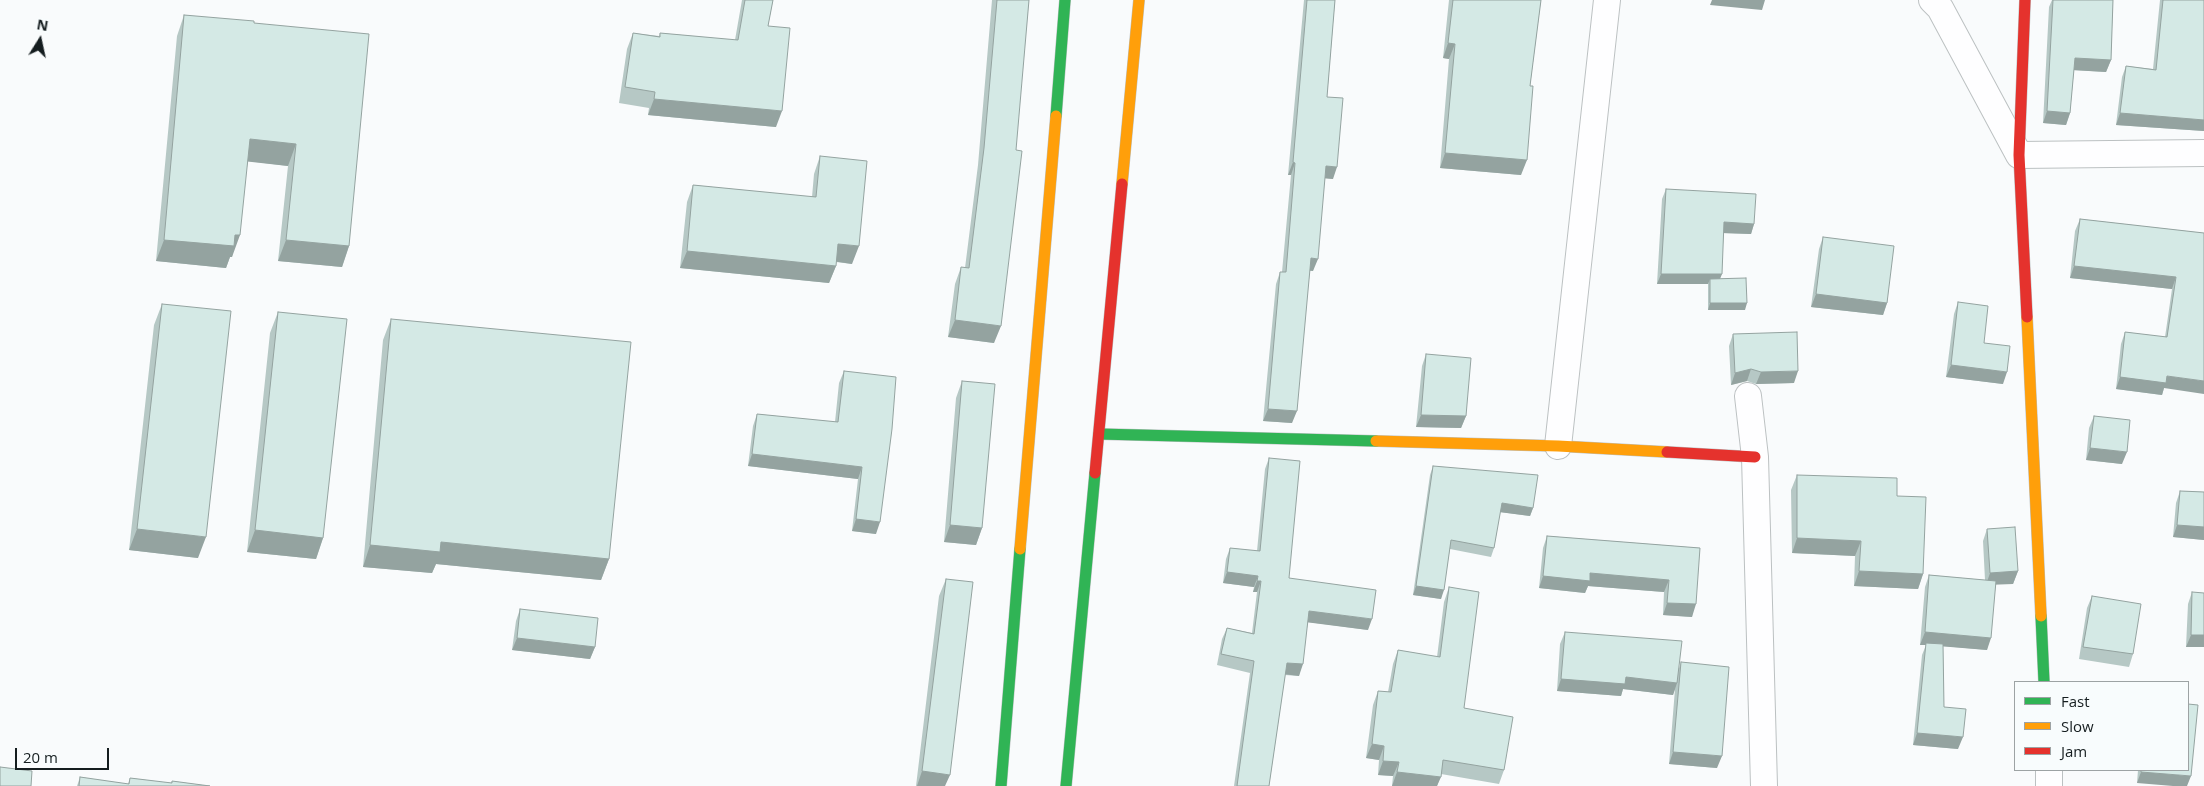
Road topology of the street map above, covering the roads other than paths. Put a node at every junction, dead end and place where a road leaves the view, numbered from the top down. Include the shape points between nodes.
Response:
1 (1066, 0) edge
2 (1139, 0) edge
3 (1607, 0) edge
4 (1932, 0) edge
5 (2025, 0) edge
6 (2204, 153) edge
7 (2019, 155) junction
8 (1748, 396) dead end
9 (1099, 434) junction
10 (1558, 446) junction
11 (1755, 457) junction
12 (2044, 681) edge
13 (2049, 771) edge
14 (1002, 786) edge
15 (1066, 786) edge
16 (1764, 786) edge
17 (2049, 786) edge

1 - 14 main road
2 - 9 main road
3 - 10 street
4 - 7 street via 1940,8
5 - 7 main road
6 - 7 street
7 - 12 main road
8 - 11 street
9 - 10 main road
9 - 15 main road
10 - 11 main road
11 - 16 street
13 - 17 street

